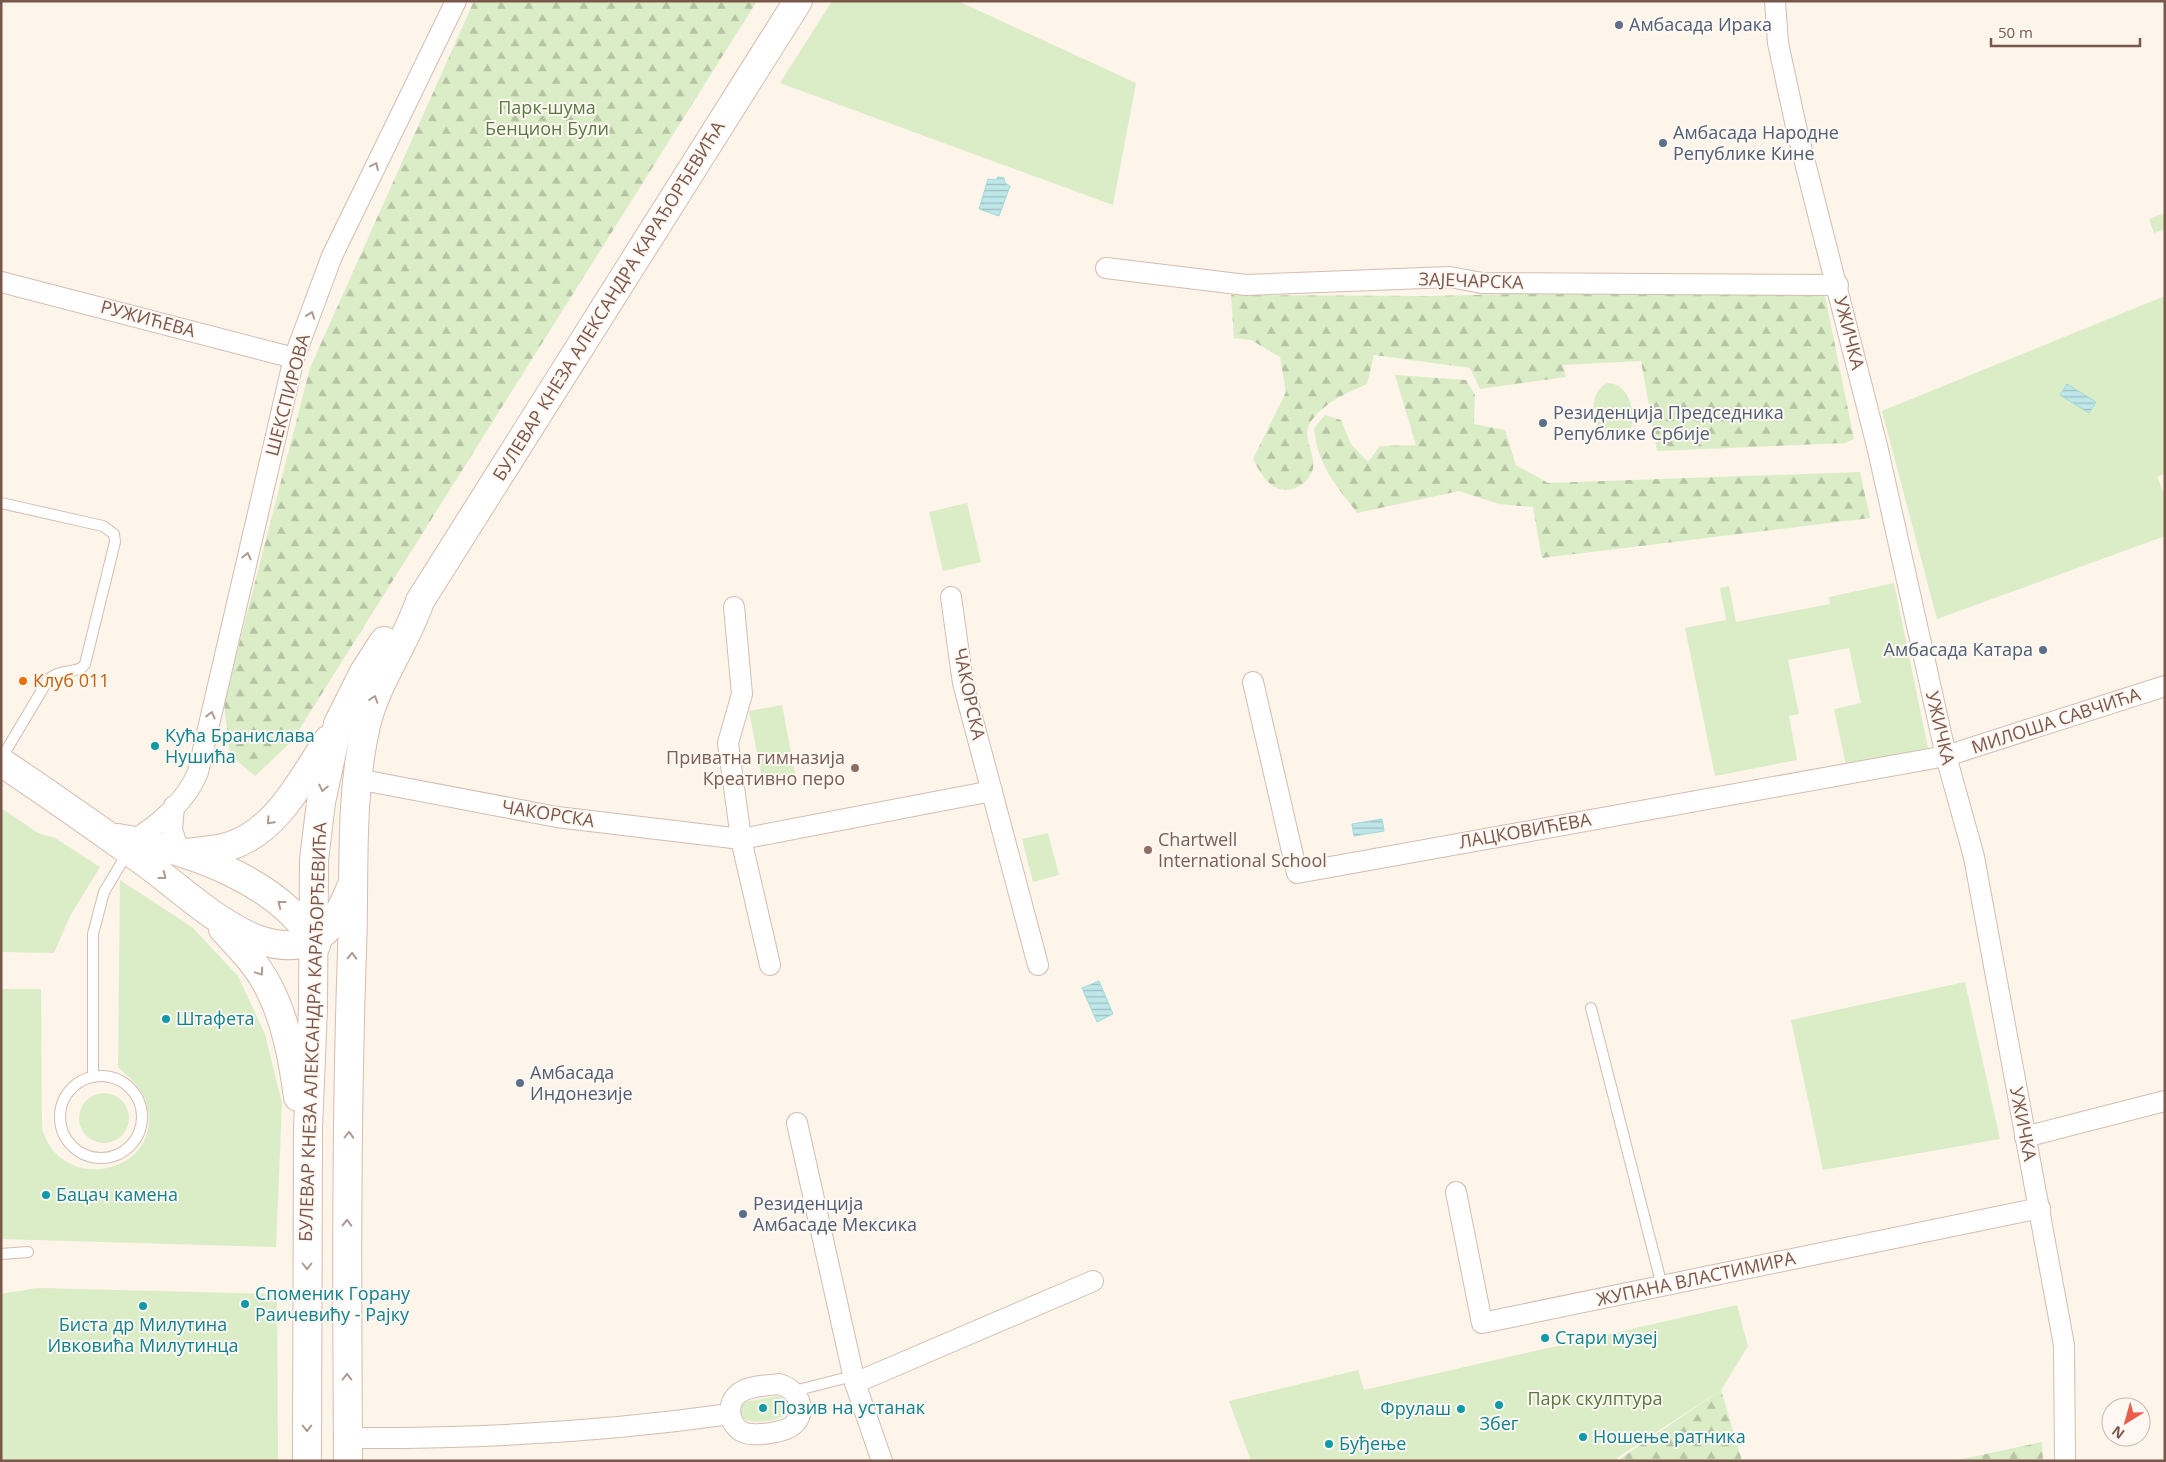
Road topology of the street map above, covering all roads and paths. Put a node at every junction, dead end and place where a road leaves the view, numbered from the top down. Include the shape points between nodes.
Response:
1 (456, 1) edge
2 (798, 1) edge
3 (1775, 1) edge
4 (1106, 268) dead end
5 (1, 282) edge
6 (1838, 285) junction
7 (294, 358) junction
8 (1, 503) edge
9 (951, 597) dead end
10 (420, 601) junction
11 (734, 607) dead end
12 (1253, 682) dead end
13 (2165, 686) edge
14 (338, 724) junction
15 (1946, 756) junction
16 (1, 760) edge
17 (357, 780) junction
18 (992, 791) junction
19 (174, 806) junction
20 (741, 839) junction
21 (124, 842) junction
22 (180, 853) junction
23 (354, 879) junction
24 (204, 910) junction
25 (313, 940) junction
26 (770, 965) dead end
27 (1038, 965) dead end
28 (350, 1004) junction
29 (1591, 1008) dead end
30 (93, 1076) junction
31 (2165, 1101) edge
32 (797, 1123) dead end
33 (308, 1130) junction
34 (2025, 1136) junction
35 (1456, 1192) dead end
36 (2040, 1208) junction
37 (28, 1252) dead end
38 (1, 1254) edge
39 (1093, 1281) dead end
40 (1662, 1286) junction
41 (854, 1380) junction
42 (794, 1391) junction
43 (730, 1414) junction
44 (348, 1449) edge
45 (307, 1461) edge
46 (882, 1461) edge
47 (2065, 1461) edge

7 -> 1 street, ШЕКСПИРОВА via 332,256
2 - 10 main road, БУЛЕВАР КНЕЗА АЛЕКСАНДРА КАРАЂОРЂЕВИЋА
3 - 6 street, УЖИЧКА via 1784,73
4 - 6 street, ЗАЈЕЧАРСКА via 1246,286 1450,277 1482,283
5 - 7 street, РУЖИЋЕВА
6 - 15 street, УЖИЧКА
19 -> 7 street, ШЕКСПИРОВА via 188,791 198,772
8 - 16 lane via 103,526 114,534 115,542 85,664 79,670 58,672 48,680
9 - 18 street, ЧАКОРСКА via 963,683
10 - 14 main road, БУЛЕВАР КНЕЗА АЛЕКСАНДРА КАРАЂОРЂЕВИЋА via 401,616 384,639
17 -> 10 main road, БУЛЕВАР КНЕЗА АЛЕКСАНДРА КАРАЂОРЂЕВИЋА via 375,693
11 - 20 street via 742,694 728,743
12 - 15 street, ЛАЦКОВИЋЕВА via 1297,873
13 - 15 street, МИЛОША САВЧИЋА
14 -> 22 main road via 298,785 261,830 228,847
14 -> 25 main road, БУЛЕВАР КНЕЗА АЛЕКСАНДРА КАРАЂОРЂЕВИЋА via 321,802 314,860
15 - 34 street, УЖИЧКА via 1974,857
16 - 21 main road
17 - 20 street, ЧАКОРСКА via 557,817
17 - 23 main road, БУЛЕВАР КНЕЗА АЛЕКСАНДРА КАРАЂОРЂЕВИЋА
18 - 20 street, ЧАКОРСКА
18 - 27 street, ЧАКОРСКА
19 - 21 street, ШЕКСПИРОВА via 155,826
19 - 22 street via 172,830
20 - 26 street
21 - 22 main road
21 -> 24 main road
21 - 30 lane via 104,892 93,934
25 -> 22 main road via 298,918 259,888
23 - 25 main road via 338,914
28 -> 23 main road, БУЛЕВАР КНЕЗА АЛЕКСАНДРА КАРАЂОРЂЕВИЋА
24 - 25 main road via 261,940 290,945
24 -> 33 main road via 243,950 268,985 286,1034 298,1098
25 - 28 main road
25 - 33 main road, БУЛЕВАР КНЕЗА АЛЕКСАНДРА КАРАЂОРЂЕВИЋА
44 -> 28 main road, БУЛЕВАР КНЕЗА АЛЕКСАНДРА КАРАЂОРЂЕВИЋА
29 - 40 lane
30 - 30 lane via 79,1081 68,1091 59,1117 62,1131 80,1153 93,1158 107,1158 130,1146 138,1135 142,1110 129,1087 106,1076
31 - 34 street
32 - 41 street
33 -> 45 main road, БУЛЕВАР КНЕЗА АЛЕКСАНДРА КАРАЂОРЂЕВИЋА
34 - 36 street, УЖИЧКА
35 - 40 street, ЖУПАНА ВЛАСТИМИРА via 1482,1323
36 - 40 street, ЖУПАНА ВЛАСТИМИРА
36 - 47 street, УЖИЧКА via 2064,1345
37 - 38 lane
39 - 41 street
41 - 42 lane
41 - 46 street
42 - 43 street via 779,1384 747,1389 734,1398
42 - 43 street via 799,1397 800,1413 792,1426 784,1429 752,1434 744,1432 737,1428
43 - 44 street via 639,1427

